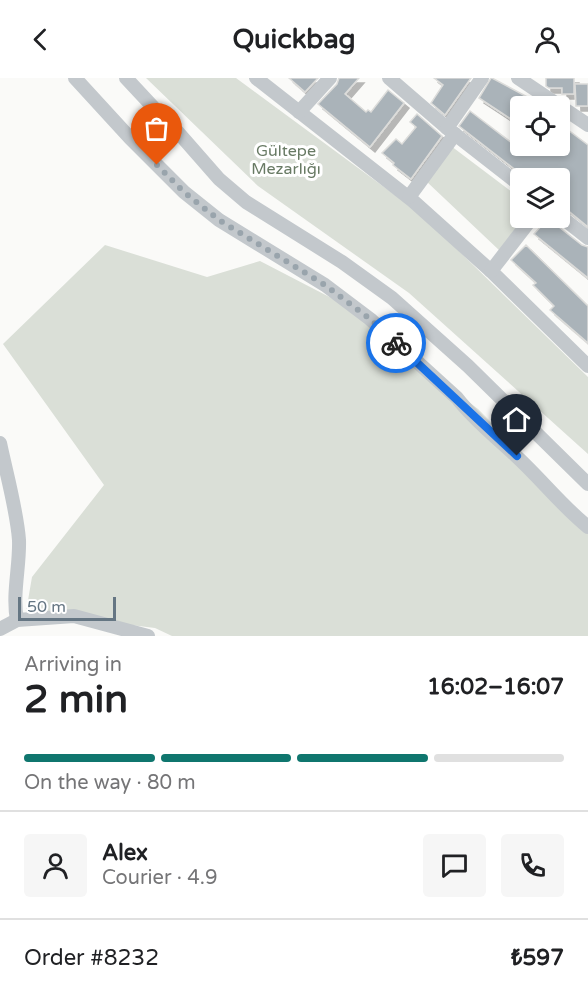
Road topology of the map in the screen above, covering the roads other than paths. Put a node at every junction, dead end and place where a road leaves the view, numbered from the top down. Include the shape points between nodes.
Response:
1 (75, 78) edge
2 (126, 78) edge
3 (256, 78) edge
4 (330, 78) edge
5 (389, 78) edge
6 (482, 78) edge
7 (518, 78) edge
8 (543, 78) edge
9 (544, 95) junction
10 (299, 112) junction
11 (588, 125) edge
12 (451, 131) junction
13 (510, 177) edge
14 (409, 197) junction
15 (570, 224) edge
16 (524, 228) edge
17 (588, 238) edge
18 (491, 272) junction
19 (588, 366) edge
20 (0, 443) edge
21 (588, 484) edge
22 (588, 527) edge
23 (17, 620) junction
24 (0, 629) edge
25 (147, 636) edge

1 - 22 street via 184,192 219,220 325,285 370,319
2 - 21 street via 219,179 246,202 392,298
3 - 10 street
4 - 10 street
5 - 12 street
6 - 12 street
7 - 9 street
8 - 9 street
9 - 11 street
10 - 14 street
12 - 13 street
12 - 14 street
14 - 18 street
15 - 17 street
16 - 18 street
18 - 19 street
20 - 23 street via 19,536
23 - 24 street
23 - 25 street via 74,616

